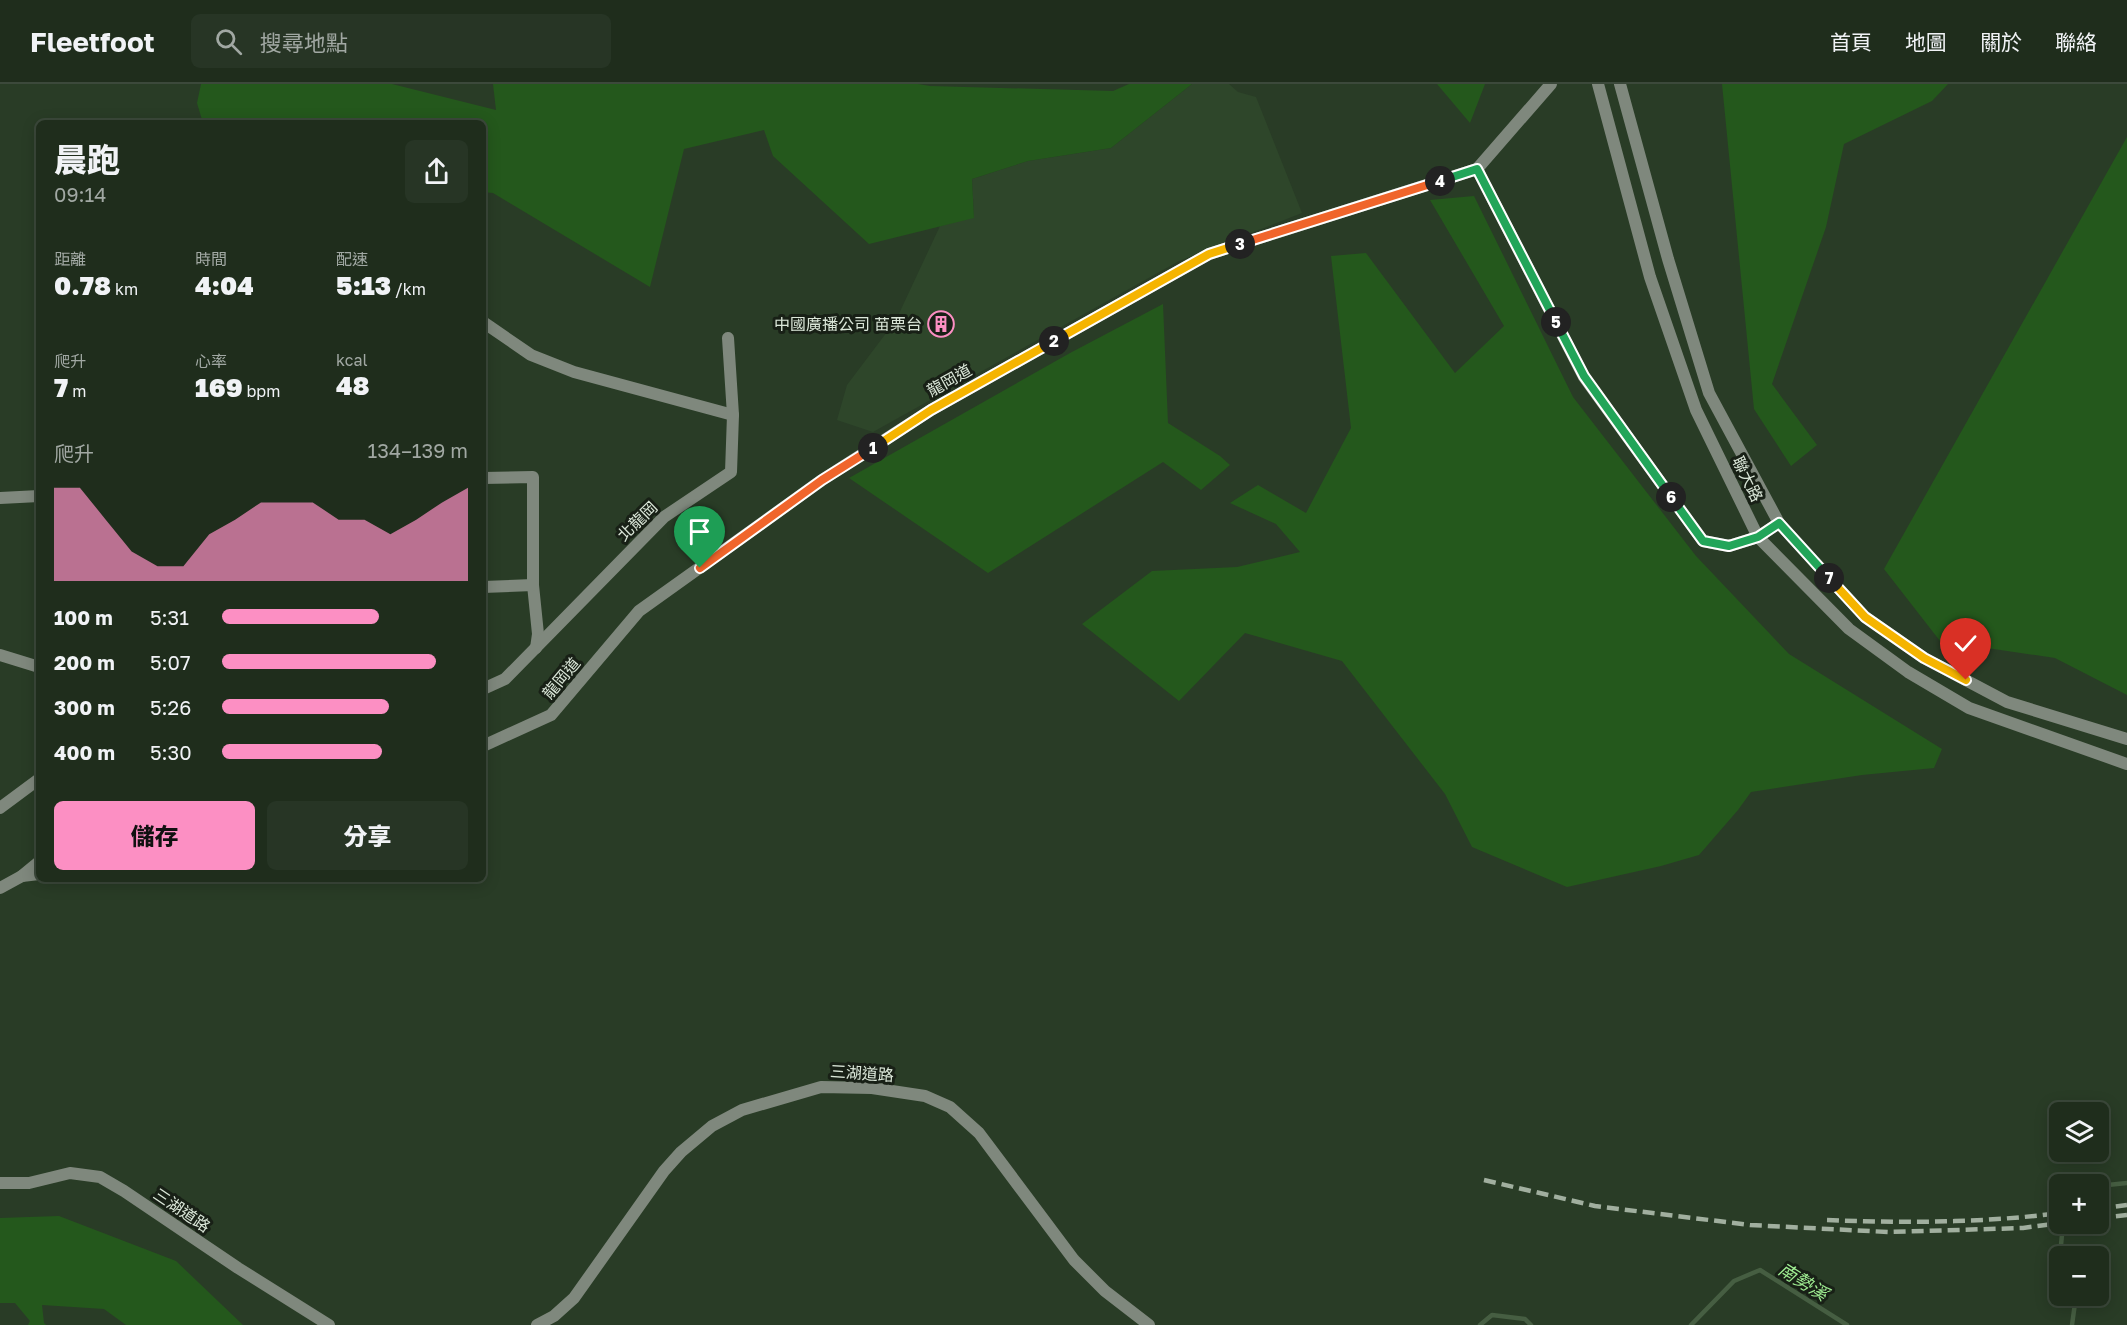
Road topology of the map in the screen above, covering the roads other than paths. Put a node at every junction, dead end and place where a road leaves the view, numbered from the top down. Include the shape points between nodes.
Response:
1 (1551, 84) edge
2 (1598, 84) edge
3 (1620, 84) edge
4 (1477, 169) junction
5 (486, 324) edge
6 (728, 338) dead end
7 (733, 415) junction
8 (486, 478) edge
9 (36, 496) edge
10 (0, 498) edge
11 (1779, 523) junction
12 (1758, 537) junction
13 (533, 585) junction
14 (486, 587) edge
15 (536, 648) junction
16 (0, 655) edge
17 (36, 666) edge
18 (486, 688) edge
19 (2127, 739) edge
20 (486, 745) edge
21 (2127, 764) edge
22 (36, 781) edge
23 (0, 808) edge
24 (36, 864) edge
25 (36, 874) edge
26 (22, 876) junction
27 (0, 888) edge
28 (0, 1184) edge
29 (329, 1325) edge
30 (537, 1325) edge
31 (1149, 1325) edge

1 - 4 street
2 - 12 street, 聯大路 via 1650,277 1696,410
3 - 11 street, 聯大路 via 1709,393
4 - 12 street via 1584,376 1703,541 1729,546
4 - 20 street, 龍岡道 via 1209,254 931,410 822,480 639,611 551,716
5 - 7 street via 531,355 574,372
6 - 7 street, 北龍岡
7 - 15 street, 北龍岡 via 731,472 664,517
8 - 13 street via 533,477
9 - 10 street
11 - 12 street
11 - 19 street, 聯大路 via 1865,617 1924,658 2007,702
12 - 21 street, 聯大路 via 1849,629 1908,672 1969,708
13 - 14 street
13 - 15 street
15 - 18 street, 北龍岡 via 505,679
16 - 17 street
22 - 23 street
24 - 26 street
25 - 26 street
26 - 27 street
28 - 29 street, 三湖道路 via 29,1183 70,1173 100,1177
30 - 31 street, 三湖道路 via 574,1298 664,1171 712,1126 742,1110 821,1087 872,1088 925,1096 950,1107 979,1133 1074,1260 1105,1291

